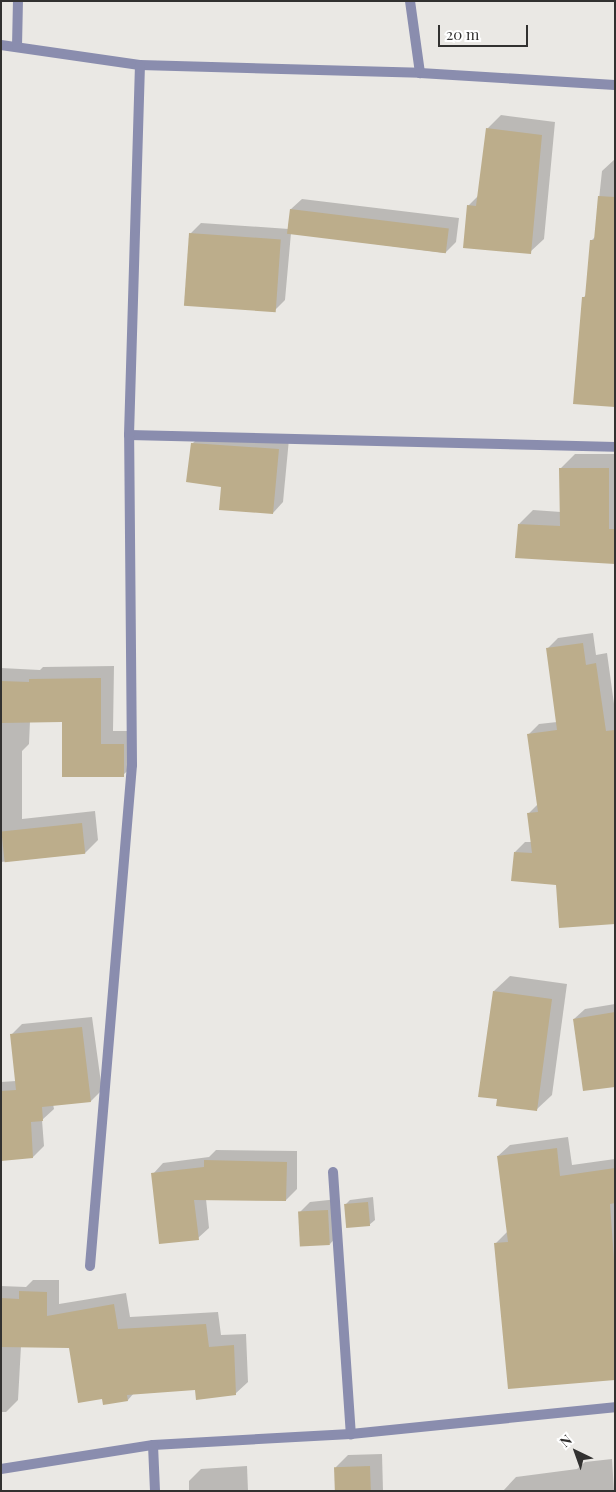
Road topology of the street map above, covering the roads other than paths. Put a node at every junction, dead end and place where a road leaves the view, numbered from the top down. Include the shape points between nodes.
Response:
1 (18, 1) edge
2 (410, 1) edge
3 (1, 45) edge
4 (17, 47) junction
5 (140, 65) junction
6 (420, 73) junction
7 (615, 85) edge
8 (129, 435) junction
9 (615, 447) edge
10 (333, 1172) dead end
11 (90, 1266) dead end
12 (615, 1407) edge
13 (351, 1434) junction
14 (153, 1444) junction
15 (1, 1469) edge
16 (155, 1491) edge

1 - 4 street
2 - 6 street
3 - 4 street
4 - 5 street
5 - 6 street
5 - 8 street
6 - 7 street
8 - 9 street
8 - 11 street via 132,765
10 - 13 street
12 - 13 street
13 - 14 street
14 - 15 street
14 - 16 street

